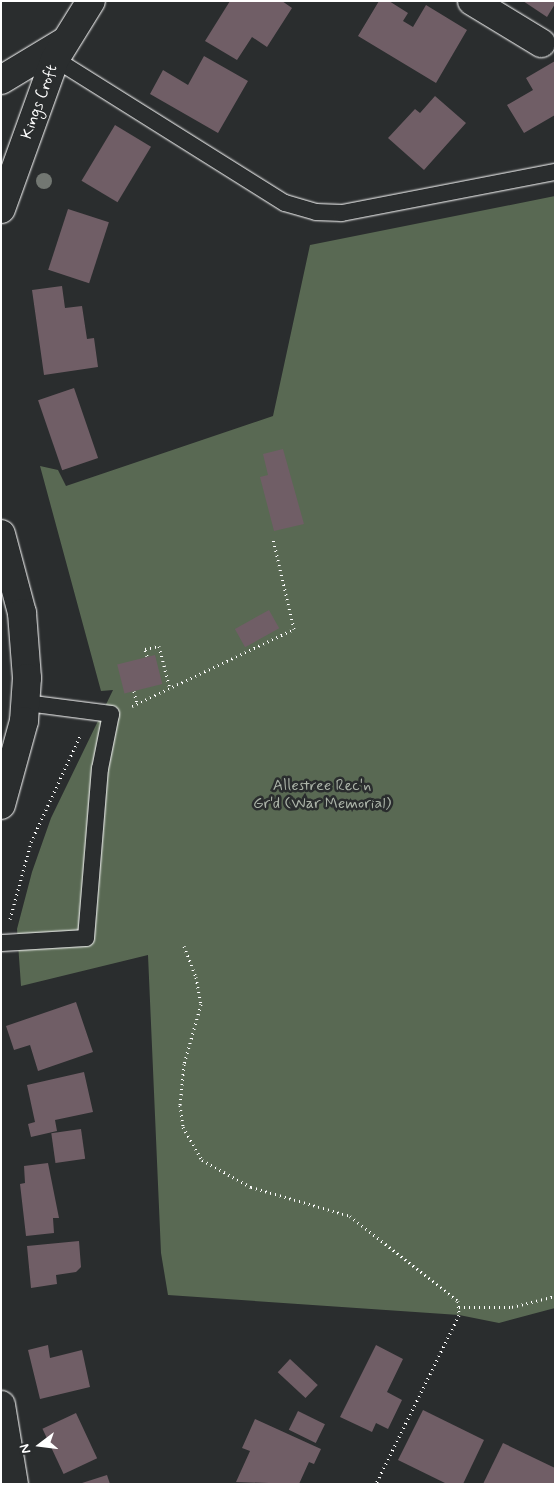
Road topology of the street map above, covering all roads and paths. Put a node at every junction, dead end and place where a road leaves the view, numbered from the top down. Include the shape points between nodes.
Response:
1 (91, 1) edge
2 (472, 1) edge
3 (541, 43) dead end
4 (59, 50) junction
5 (1, 80) edge
6 (555, 172) edge
7 (1, 209) edge
8 (1, 534) edge
9 (273, 539) dead end
10 (147, 656) dead end
11 (170, 689) junction
12 (134, 691) dead end
13 (26, 703) junction
14 (137, 704) junction
15 (89, 712) junction
16 (111, 714) junction
17 (1, 805) edge
18 (4, 944) edge
19 (184, 946) dead end
20 (555, 1296) edge
21 (459, 1307) junction
22 (1, 1405) edge
23 (14, 1484) edge
24 (376, 1484) edge

1 - 4 street, Kings Croft
2 - 3 street
4 - 5 street
4 - 6 lane via 285,203 316,212 342,213
4 - 7 street, Kings Croft
8 - 13 street via 22,613
9 - 11 path via 294,629
10 - 11 path via 145,649 159,646
11 - 14 path
12 - 14 path
13 - 15 lane
13 - 17 street
14 - 16 path
15 - 16 lane
15 - 18 path via 70,764 31,842
16 - 18 lane via 100,769 86,938
19 - 21 path via 196,977 201,1004 184,1064 180,1105 183,1127 202,1160 251,1187 350,1216 458,1301
20 - 21 path via 512,1307
21 - 24 path via 459,1315
22 - 23 street

